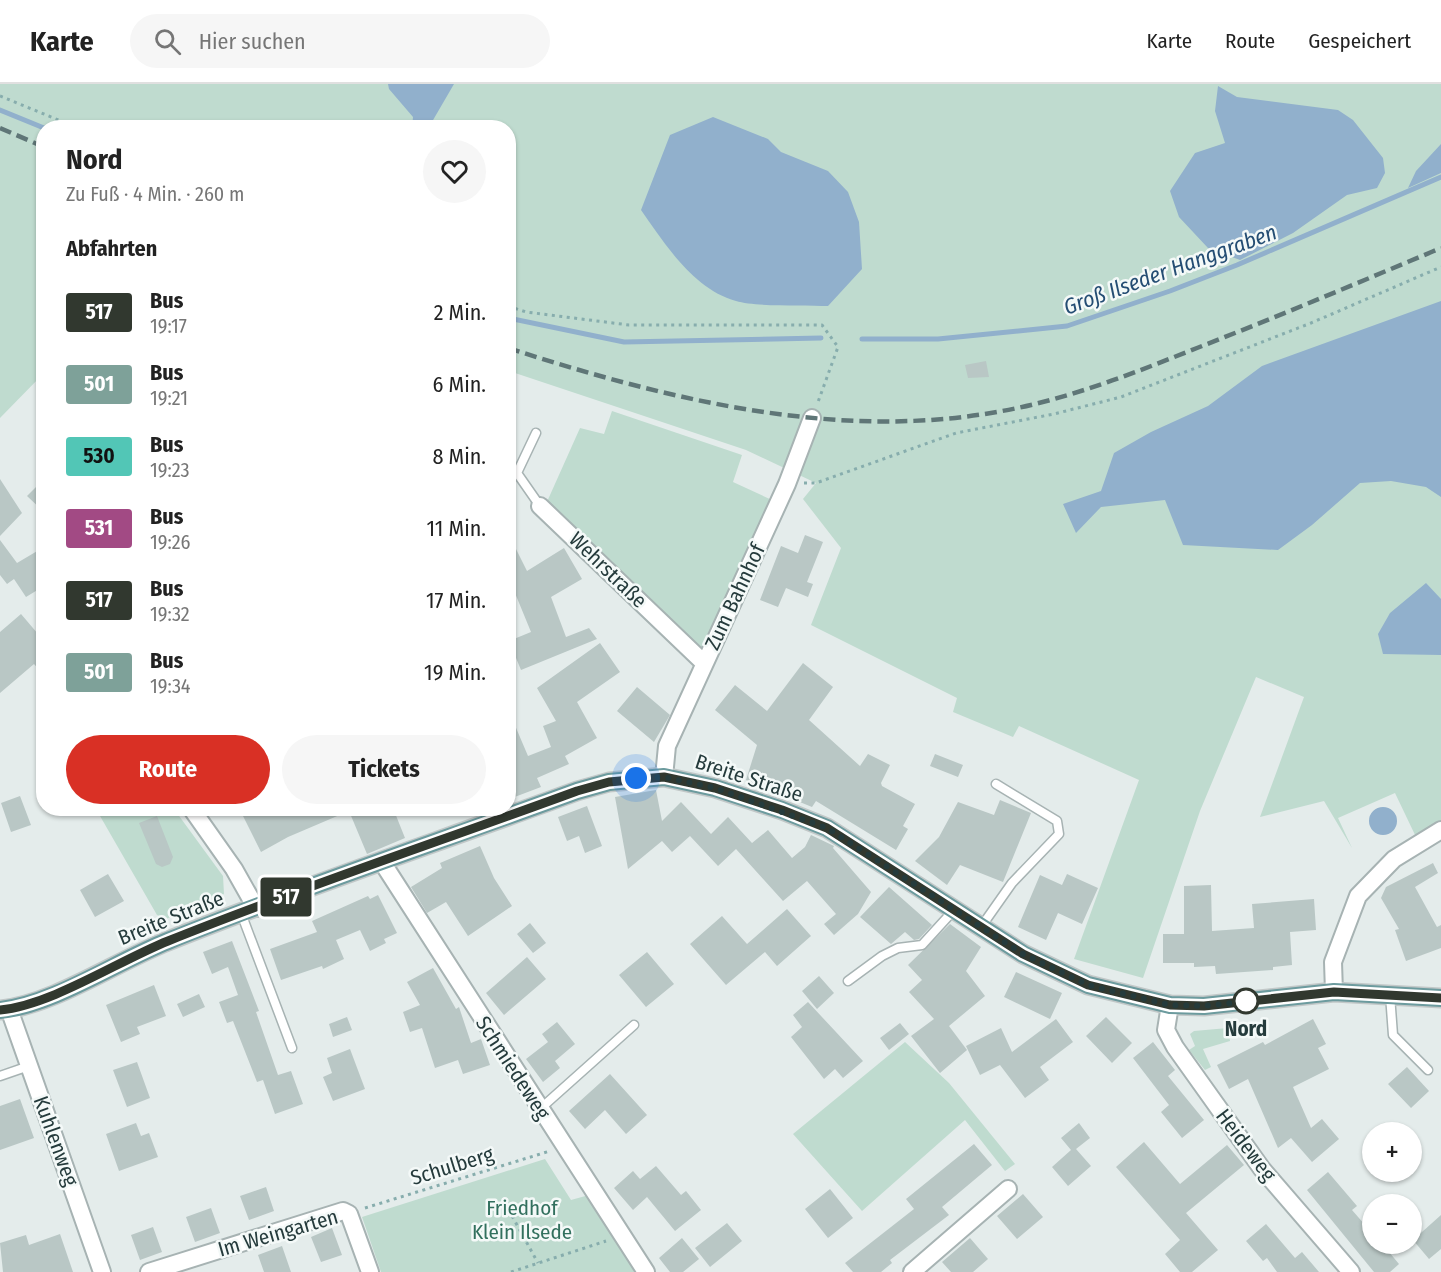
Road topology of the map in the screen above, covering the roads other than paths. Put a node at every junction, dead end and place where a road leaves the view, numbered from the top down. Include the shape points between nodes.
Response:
1 (812, 418) road end
2 (536, 433) dead end
3 (516, 470) edge
4 (516, 478) edge
5 (540, 506) joint
6 (704, 663) junction
7 (664, 777) junction
8 (996, 784) dead end
9 (516, 813) edge
10 (197, 816) edge
11 (508, 816) edge
12 (1441, 830) edge
13 (382, 862) junction
14 (249, 910) junction
15 (954, 910) junction
16 (981, 927) junction
17 (849, 981) dead end
18 (1334, 992) junction
19 (1390, 996) junction
20 (1441, 998) edge
21 (1170, 1005) junction
22 (5, 1010) edge
23 (634, 1025) dead end
24 (292, 1048) dead end
25 (29, 1066) junction
26 (1428, 1070) dead end
27 (0, 1076) edge
28 (539, 1109) junction
29 (1008, 1189) dead end
30 (102, 1272) edge
31 (148, 1272) edge
32 (370, 1272) edge
33 (646, 1272) edge
34 (912, 1272) edge
35 (1351, 1272) edge

1 - 6 street, Zum Bahnhof via 787,483
2 - 3 lane, Wehrstraße
4 - 5 lane, Wehrstraße
5 - 6 street, Wehrstraße
6 - 7 street, Zum Bahnhof via 667,746
7 - 9 main road, Breite Straße via 609,782
7 - 15 main road, Breite Straße via 715,788 827,828
8 - 16 lane via 1057,821 1059,834 1012,884
10 - 14 street via 234,869
11 - 13 main road, Breite Straße
12 - 18 street via 1394,860 1358,896 1333,962
13 - 14 main road, Breite Straße
13 - 28 street, Schmiedeweg
14 - 22 main road, Breite Straße via 165,942 57,992
14 - 24 lane
15 - 16 main road, Breite Straße
15 - 17 lane via 922,945 898,948
16 - 21 main road, Breite Straße via 1023,954 1088,985
18 - 19 main road, Breite Straße
18 - 21 main road, Breite Straße via 1204,1006
19 - 20 main road, Breite Straße
19 - 26 lane via 1393,1035
21 - 35 street, Heideweg via 1166,1030 1175,1047 1262,1169
22 - 25 street, Kuhlenweg
23 - 28 lane
25 - 27 lane
25 - 30 street, Kuhlenweg
28 - 33 street, Schmiedeweg
29 - 34 street
31 - 32 street, Im Weingarten via 343,1210 349,1214

